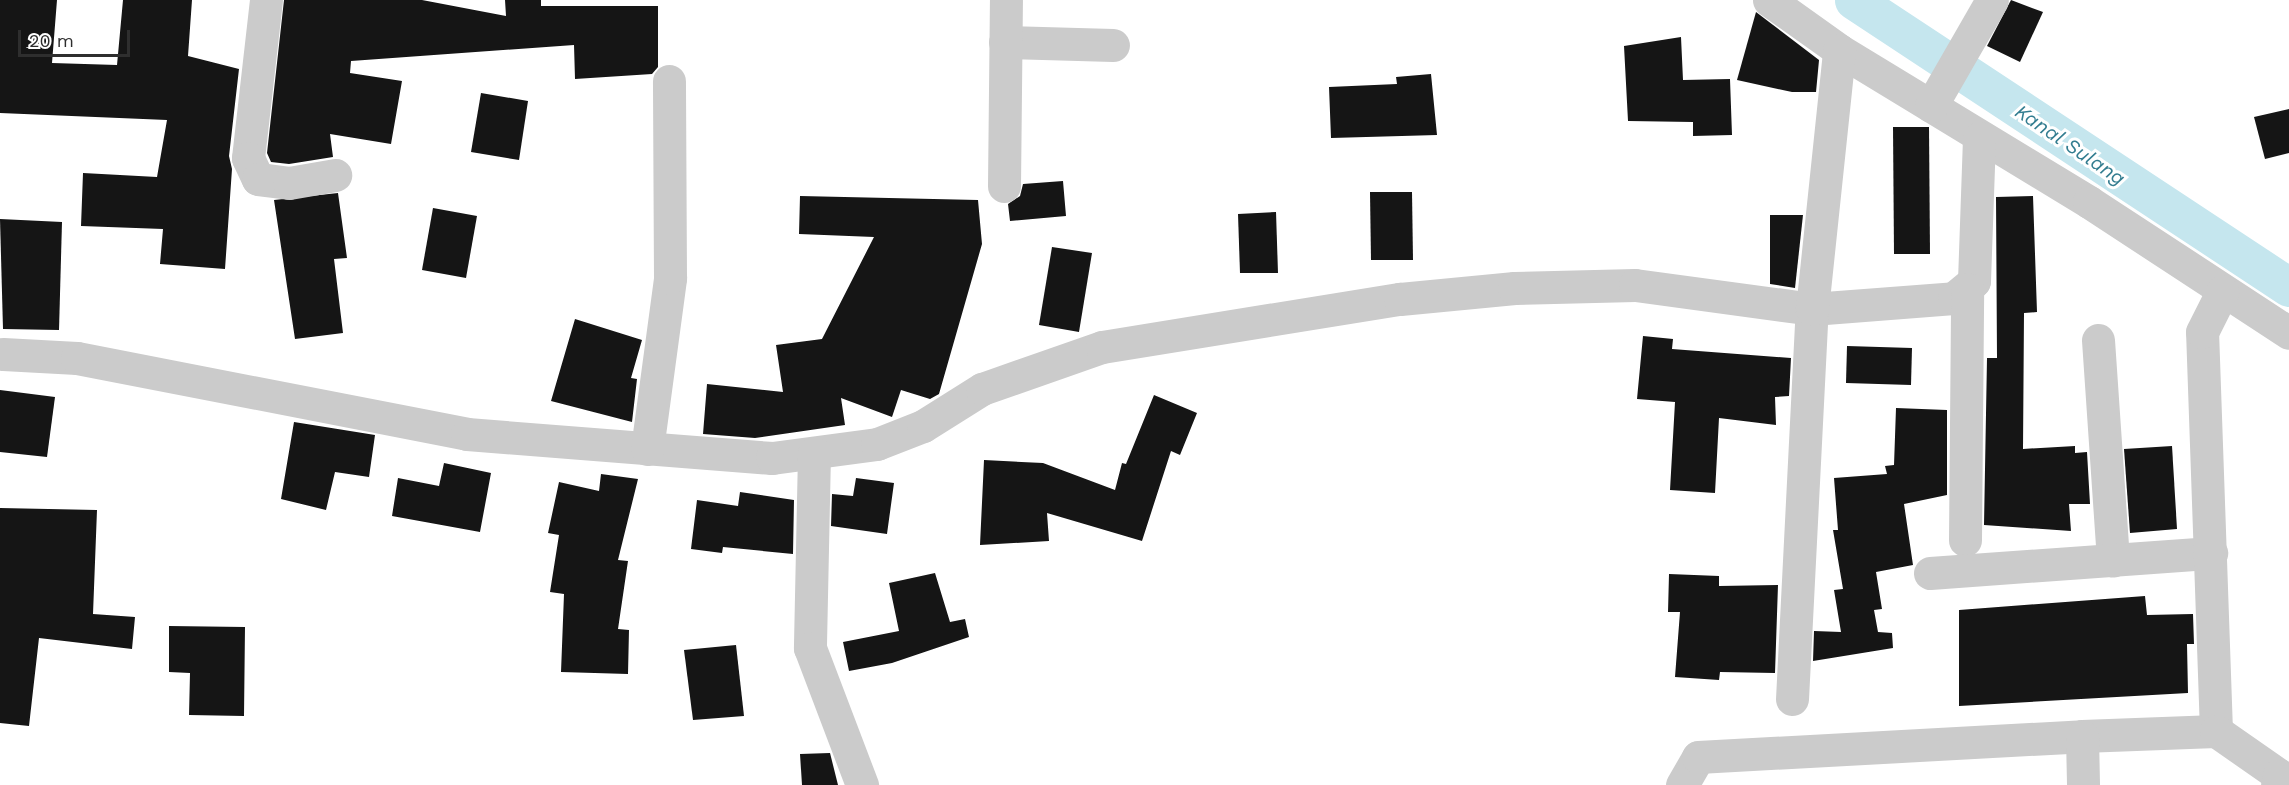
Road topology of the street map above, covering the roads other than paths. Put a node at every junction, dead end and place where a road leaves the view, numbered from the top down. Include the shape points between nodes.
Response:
1 (266, 0) edge
2 (1006, 0) edge
3 (1769, 0) edge
4 (1992, 0) edge
5 (1005, 42) junction
6 (1113, 45) dead end
7 (1839, 50) junction
8 (669, 81) dead end
9 (1935, 97) junction
10 (1979, 138) junction
11 (335, 175) dead end
12 (1004, 186) dead end
13 (1967, 288) junction
14 (2222, 292) junction
15 (1812, 309) junction
16 (2289, 333) edge
17 (2098, 340) dead end
18 (1, 349) edge
19 (647, 449) junction
20 (814, 453) junction
21 (1965, 540) dead end
22 (2211, 553) junction
23 (2113, 560) junction
24 (1930, 573) dead end
25 (1792, 699) dead end
26 (2216, 731) junction
27 (2082, 736) junction
28 (862, 785) edge
29 (1682, 785) edge
30 (2083, 785) edge
31 (2277, 785) edge

1 - 11 street via 248,158 258,178 290,183
2 - 5 street
3 - 7 street
4 - 9 street via 1965,52
5 - 6 street
5 - 12 street
7 - 9 street
7 - 15 street
8 - 19 street via 670,279
9 - 10 street
10 - 13 street via 1974,281
10 - 14 street via 2089,202
13 - 15 street via 1950,299
13 - 21 street
14 - 16 street
14 - 22 street via 2202,332
15 - 20 street via 1635,285 1514,288 1400,299 1102,347 982,388 923,426 877,444
15 - 25 street
17 - 23 street
18 - 19 street via 77,358 467,435
19 - 20 street via 771,458
20 - 28 street via 810,648
22 - 23 street
22 - 26 street
23 - 24 street
26 - 27 street
26 - 31 street via 2279,775
27 - 29 street via 1698,757
27 - 30 street

